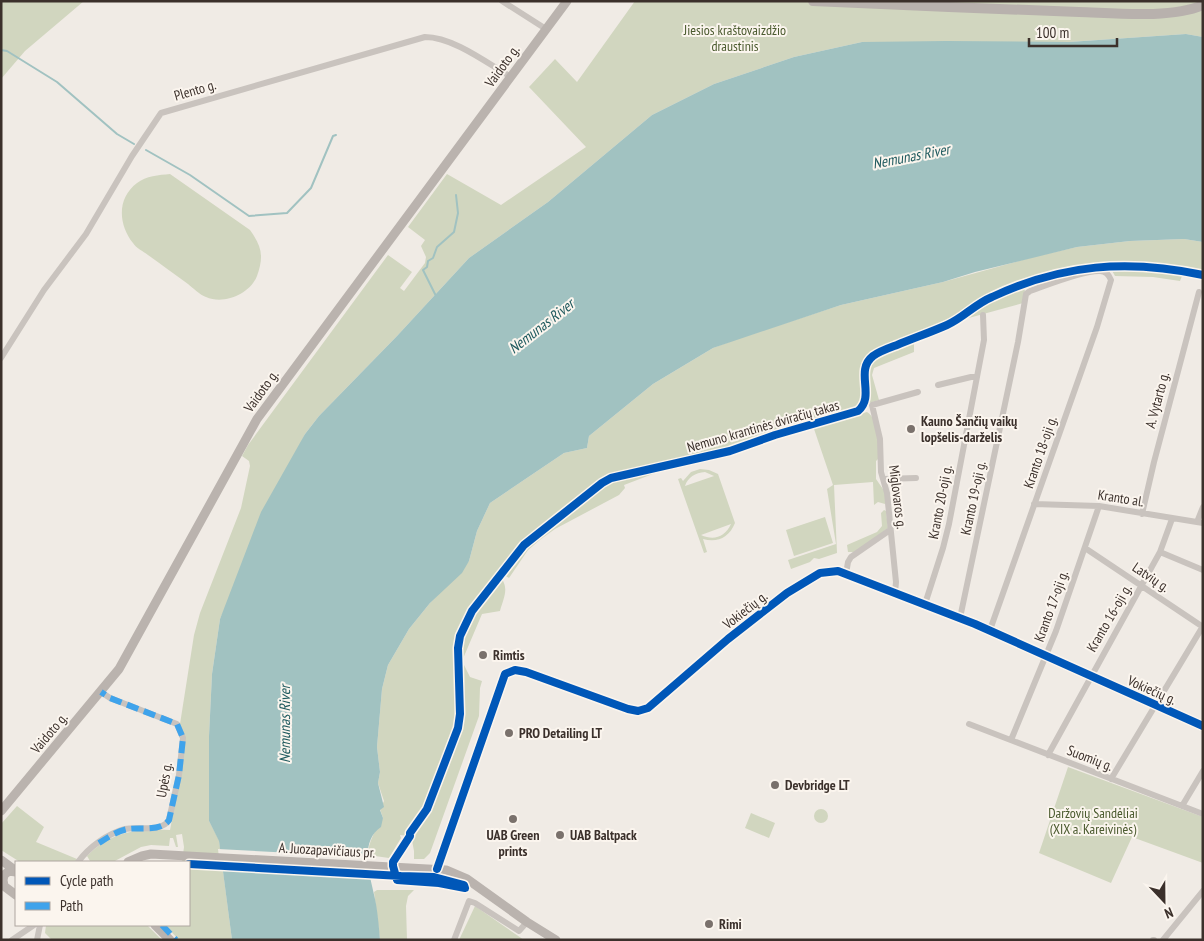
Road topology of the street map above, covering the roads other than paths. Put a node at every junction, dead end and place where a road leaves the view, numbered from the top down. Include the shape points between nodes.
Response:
1 (502, 1) edge
2 (567, 1) edge
3 (813, 1) edge
4 (1203, 5) edge
5 (546, 29) junction
6 (511, 77) junction
7 (1111, 280) joint
8 (1199, 292) dead end
9 (983, 315) dead end
10 (1, 358) edge
11 (977, 377) junction
12 (938, 385) dead end
13 (918, 392) dead end
14 (916, 478) dead end
15 (884, 479) junction
16 (1034, 504) junction
17 (1099, 506) junction
18 (1203, 507) edge
19 (1142, 514) junction
20 (1172, 519) junction
21 (1200, 523) edge
22 (890, 530) junction
23 (1085, 548) junction
24 (1160, 552) junction
25 (1203, 570) edge
26 (846, 574) junction
27 (1142, 586) junction
28 (895, 593) junction
29 (924, 604) junction
30 (960, 618) junction
31 (1203, 626) edge
32 (990, 630) junction
33 (1046, 656) junction
34 (1091, 676) junction
35 (101, 692) junction
36 (1156, 705) junction
37 (969, 724) dead end
38 (1203, 726) edge
39 (1011, 740) junction
40 (1048, 755) junction
41 (1203, 771) edge
42 (1111, 779) junction
43 (1182, 806) junction
44 (1, 811) edge
45 (1203, 814) edge
46 (1, 860) edge
47 (79, 861) edge
48 (133, 861) edge
49 (437, 869) junction
50 (15, 870) edge
51 (15, 871) edge
52 (3, 885) edge
53 (1203, 892) edge
54 (15, 893) edge
55 (527, 922) junction
56 (33, 926) edge
57 (40, 926) edge
58 (157, 926) edge
59 (12, 940) edge
60 (37, 940) edge
61 (170, 940) edge
62 (454, 940) edge
63 (556, 940) edge
64 (1163, 940) edge

1 - 5 street
2 - 5 main road, Vaidoto g.
3 - 4 main road via 1131,13 1186,10
5 - 6 main road, Vaidoto g.
6 - 10 street, Plento g. via 452,44 425,37 161,113 86,234 44,290
6 - 35 main road, Vaidoto g. via 257,419 129,652
7 - 16 street, Kranto 18-oji g.
7 - 30 street, Kranto 19-oji g. via 1107,273 1087,272 1026,294
8 - 19 street, A. Vytarto g.
9 - 11 street, Kranto 20-oji g. via 984,340
11 - 12 street
11 - 29 street, Kranto 20-oji g. via 944,548
13 - 15 street, Miglovaros g. via 872,405
14 - 15 street
15 - 22 street, Miglovaros g.
16 - 17 street, Kranto al.
16 - 32 street, Kranto 18-oji g.
17 - 19 street, Kranto al.
17 - 23 street, Kranto 17-oji g.
18 - 21 street
19 - 20 street, Kranto al.
20 - 21 street, Kranto al.
20 - 24 street, Kranto 16-oji g.
22 - 26 street via 851,558
22 - 28 street, Miglovaros g.
23 - 27 street, Latvių g.
23 - 33 street, Kranto 17-oji g.
24 - 25 street
24 - 27 street, Kranto 16-oji g.
26 - 28 street, Vokiečių g.
26 - 49 street, Vokiečių g. via 820,573 792,589 642,711 628,709 526,672 516,670 505,674
27 - 31 street, Latvių g.
27 - 34 street, Kranto 16-oji g.
28 - 29 street, Vokiečių g.
29 - 30 street, Vokiečių g.
30 - 32 street, Vokiečių g.
31 - 36 street
32 - 33 street, Vokiečių g.
33 - 34 street, Vokiečių g.
33 - 39 street, Kranto 17-oji g.
34 - 36 street, Vokiečių g.
34 - 40 street, Kranto 16-oji g.
35 - 44 main road, Vaidoto g.
35 - 47 street, Upės g. via 177,724 183,738 179,775 167,823 160,827 119,832 92,847
36 - 38 street, Vokiečių g.
36 - 42 street
37 - 39 street, Suomių g.
39 - 40 street, Suomių g.
40 - 42 street, Suomių g.
41 - 43 street
42 - 43 street, Suomių g.
43 - 45 street, Suomių g.
46 - 50 main road
48 - 49 main road, A. Juozapavičiaus pr. via 151,854
49 - 55 main road, A. Juozapavičiaus pr. via 467,878
51 - 52 main road via 4,875
52 - 54 main road
53 - 64 street
55 - 62 street via 519,931 469,901
55 - 63 main road, A. Juozapavičiaus pr.
56 - 59 street
57 - 60 street
58 - 61 main road

